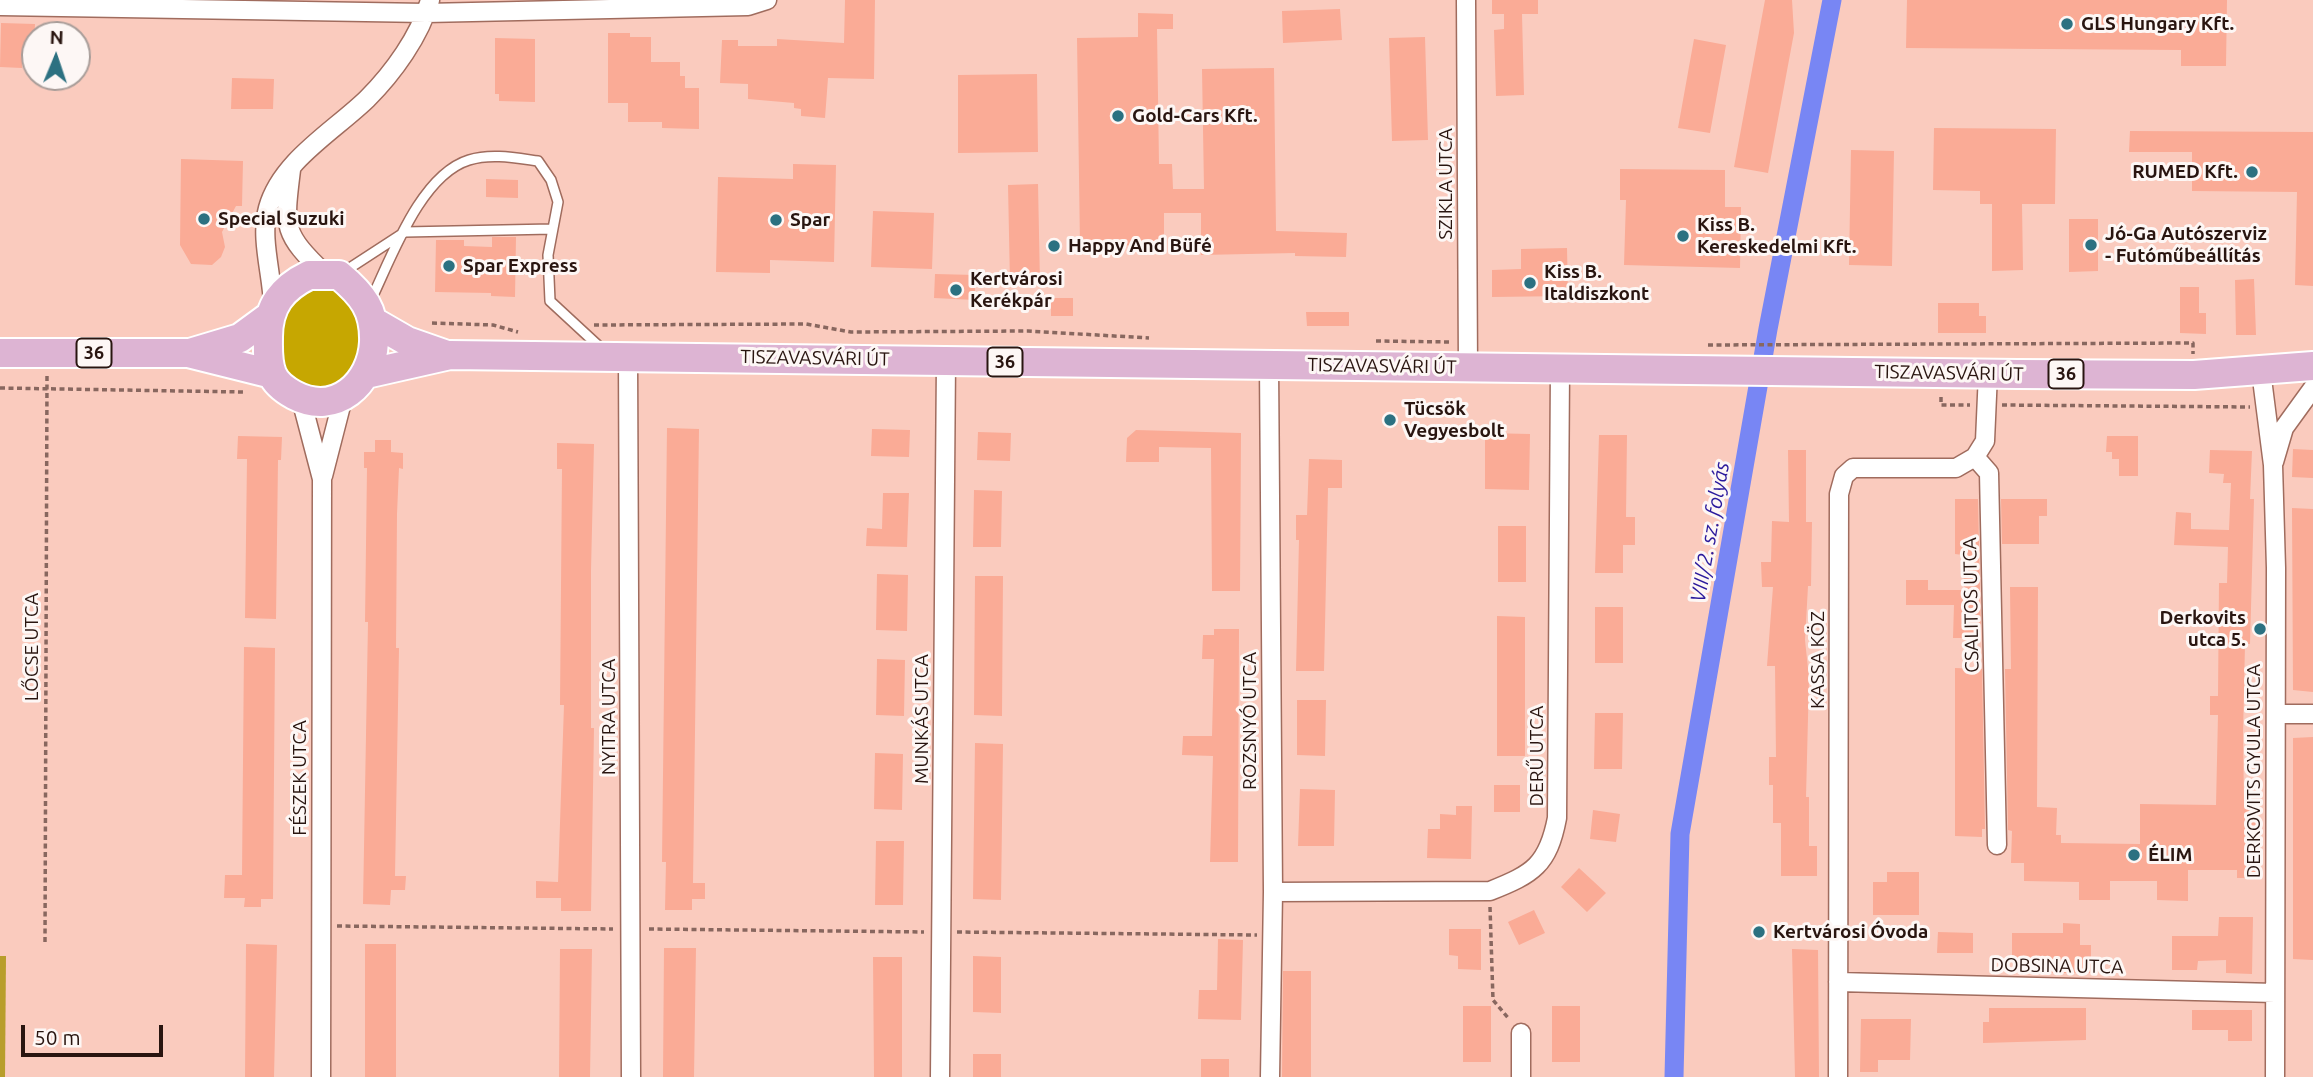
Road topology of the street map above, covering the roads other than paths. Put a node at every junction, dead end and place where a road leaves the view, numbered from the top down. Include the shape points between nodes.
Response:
1 (767, 0) edge
2 (1466, 0) edge
3 (31, 4) edge
4 (0, 6) edge
5 (428, 6) edge
6 (291, 170) junction
7 (552, 229) junction
8 (405, 232) junction
9 (332, 275) junction
10 (272, 310) junction
11 (371, 313) junction
12 (0, 353) edge
13 (188, 354) junction
14 (450, 355) junction
15 (619, 356) junction
16 (946, 361) junction
17 (1269, 365) junction
18 (2313, 366) edge
19 (1468, 367) junction
20 (1560, 369) junction
21 (2261, 371) junction
22 (1988, 373) junction
23 (272, 374) junction
24 (366, 374) junction
25 (2313, 388) edge
26 (343, 398) junction
27 (301, 399) junction
28 (1975, 457) junction
29 (2273, 465) junction
30 (322, 479) junction
31 (2313, 713) edge
32 (2276, 714) junction
33 (1997, 845) dead end
34 (1273, 892) junction
35 (1838, 982) junction
36 (2275, 993) junction
37 (1521, 1033) road end
38 (321, 1077) edge
39 (631, 1077) edge
40 (940, 1077) edge
41 (1270, 1077) edge
42 (1521, 1077) edge
43 (1838, 1077) edge
44 (2274, 1077) edge

1 - 5 street via 748,6
2 - 19 street, SZIKLA UTCA
3 - 4 street
3 - 5 street
5 - 6 street via 395,67
6 - 9 street via 288,230 295,245
6 - 10 street via 275,187 267,212
7 - 8 lane
7 - 8 lane via 558,202 538,161 495,157 469,160 447,172 425,194
7 - 15 lane via 550,300
8 - 9 lane
8 - 11 lane
9 - 10 main road, 36 via 309,275 289,285
9 - 11 main road, 36
10 - 13 main road, 36 via 240,338
10 - 23 main road via 268,354
11 - 14 main road, 36 via 407,341
11 - 24 main road via 373,359
12 - 13 main road, 36
13 - 23 main road, 36
14 - 15 main road, TISZAVASVÁRI ÚT / 36
14 - 24 main road, 36
15 - 16 main road, TISZAVASVÁRI ÚT / 36
15 - 39 street, NYITRA UTCA
16 - 17 main road, TISZAVASVÁRI ÚT / 36
16 - 40 street, MUNKÁS UTCA
17 - 19 main road, TISZAVASVÁRI ÚT / 36
17 - 34 street, ROZSNYÓ UTCA
18 - 21 main road, TISZAVASVÁRI ÚT / 36
19 - 20 main road, TISZAVASVÁRI ÚT / 36
20 - 22 main road, TISZAVASVÁRI ÚT / 36 via 1765,362
20 - 34 street, DERŰ UTCA via 1557,818 1552,845 1518,880 1490,891
21 - 22 main road, TISZAVASVÁRI ÚT / 36 via 2194,375
21 - 29 street, DERKOVITS GYULA UTCA
22 - 28 street via 1985,441
23 - 27 main road, 36 via 284,390
24 - 26 main road
25 - 29 street, DERKOVITS GYULA UTCA via 2284,428
26 - 27 main road
26 - 30 street, FÉSZEK UTCA
27 - 30 street, FÉSZEK UTCA
28 - 33 street, CSALITOS UTCA via 1989,473
28 - 35 street, KASSA KÖZ via 1956,468 1853,468 1844,476 1839,494
29 - 32 street, DERKOVITS GYULA UTCA
30 - 38 street, FÉSZEK UTCA
31 - 32 street
32 - 36 street, DERKOVITS GYULA UTCA
34 - 41 street, ROZSNYÓ UTCA
35 - 36 street, DOBSINA UTCA
35 - 43 street
36 - 44 street, DERKOVITS GYULA UTCA
37 - 42 street

